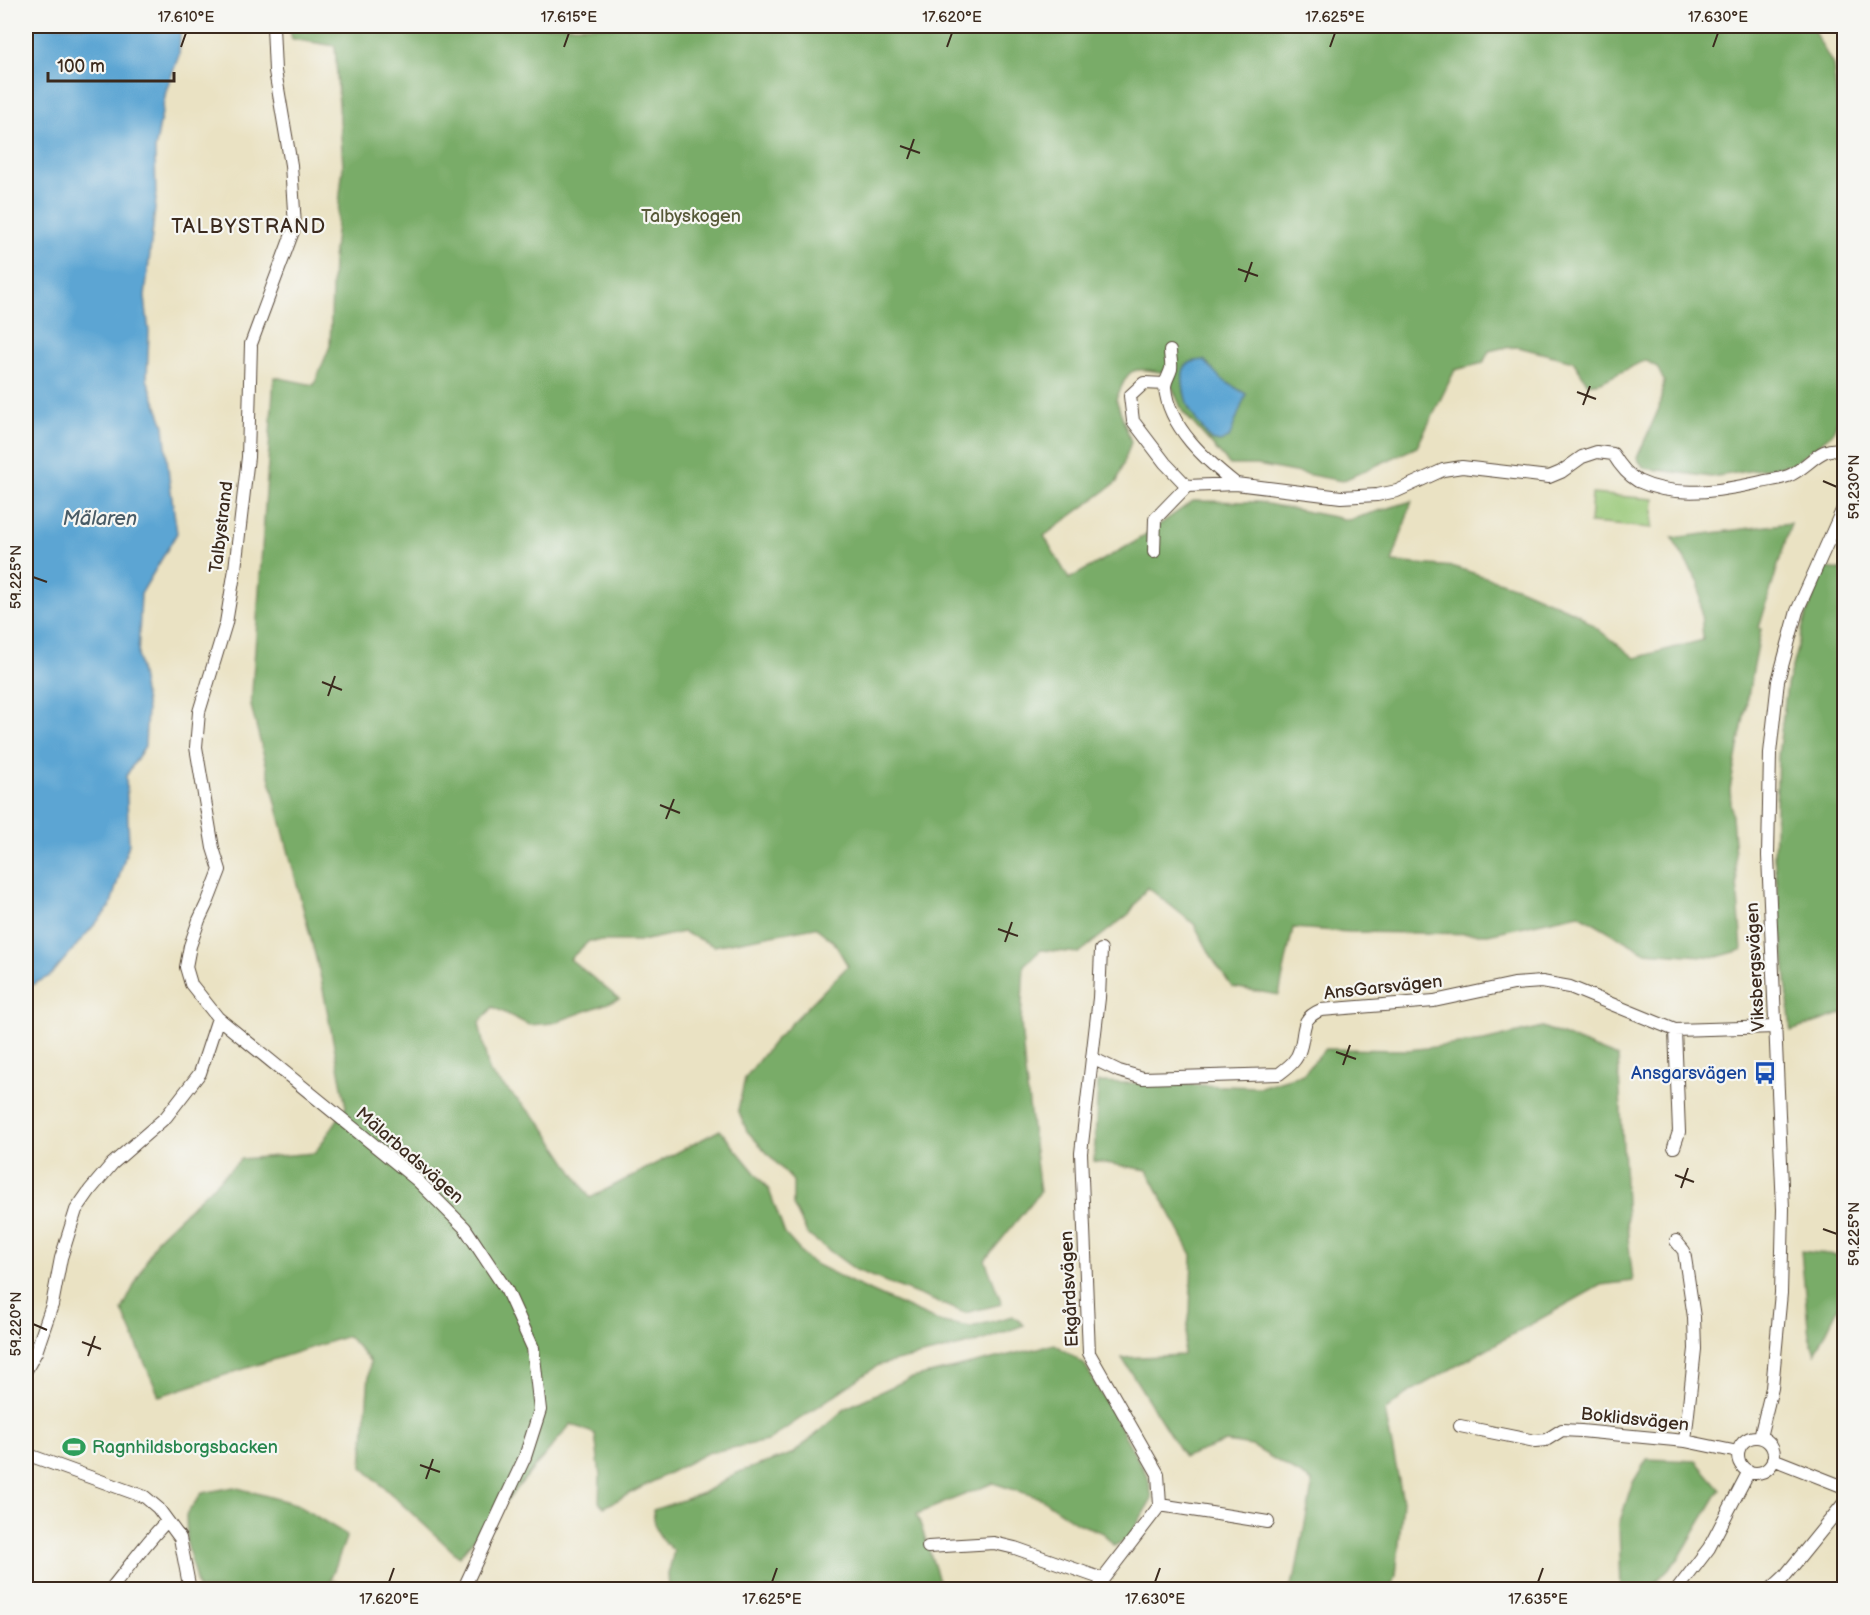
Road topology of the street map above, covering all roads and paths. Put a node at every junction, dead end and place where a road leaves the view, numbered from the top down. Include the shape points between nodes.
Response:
1 (273, 26) edge
2 (1170, 351) dead end
3 (1165, 384) junction
4 (1845, 451) edge
5 (1236, 484) junction
6 (1187, 486) junction
7 (1845, 506) edge
8 (1154, 552) dead end
9 (1101, 950) dead end
10 (219, 1018) junction
11 (1776, 1027) junction
12 (1675, 1030) junction
13 (1092, 1058) junction
14 (1674, 1147) dead end
15 (1676, 1241) dead end
16 (26, 1370) edge
17 (1460, 1426) dead end
18 (1760, 1437) junction
19 (1685, 1441) junction
20 (1738, 1452) junction
21 (26, 1454) edge
22 (1773, 1459) junction
23 (1749, 1471) junction
24 (1845, 1487) edge
25 (1845, 1503) edge
26 (1160, 1505) junction
27 (167, 1521) junction
28 (1268, 1522) dead end
29 (928, 1547) dead end
30 (1101, 1584) edge
31 (110, 1590) edge
32 (190, 1590) edge
33 (463, 1590) edge
34 (1677, 1590) edge
35 (1770, 1590) edge

1 - 10 street, Talbystrand via 295,226 250,344 248,457 235,569 226,623 199,712 196,747 220,870 199,920 186,967 191,984
2 - 3 street via 1171,368
3 - 5 street via 1167,402 1180,428 1205,459
3 - 6 street via 1144,383 1130,396 1133,421
4 - 5 street via 1824,450 1789,476 1708,492 1667,491 1636,480 1612,454 1597,452 1549,477 1462,467 1443,470 1397,491 1377,495 1341,497
5 - 6 street
6 - 8 street via 1155,519
7 - 11 street, Viksbergsvägen via 1797,611 1778,681 1770,753 1768,838
9 - 13 street, Ekgårdsvägen
10 - 16 street via 200,1073 166,1118 112,1164 76,1210 52,1305
10 - 33 street, Mälarbadsvägen via 417,1180 465,1228 507,1291 533,1348 540,1410 525,1457
11 - 12 street, AnsGarsvägen
11 - 18 street, Viksbergsvägen via 1783,1209 1781,1293 1772,1388
12 - 13 street, AnsGarsvägen via 1570,987 1542,982 1434,1001 1321,1010 1311,1014 1303,1028 1300,1050 1292,1065 1279,1074 1143,1078
12 - 14 street via 1679,1132
13 - 26 street, Ekgårdsvägen via 1081,1153 1089,1353 1158,1474
15 - 19 street via 1684,1251 1694,1317 1695,1349
17 - 19 street, Boklidsvägen via 1535,1441 1546,1440 1562,1430
18 - 20 street via 1746,1440
18 - 22 street via 1771,1445
19 - 20 street, Boklidsvägen
20 - 23 street via 1740,1463
21 - 27 street via 145,1497
22 - 23 street via 1765,1470
22 - 24 street
23 - 34 street via 1709,1548
25 - 35 street
26 - 28 street
26 - 30 street
27 - 31 street
27 - 32 street via 180,1538
29 - 30 street via 994,1543

